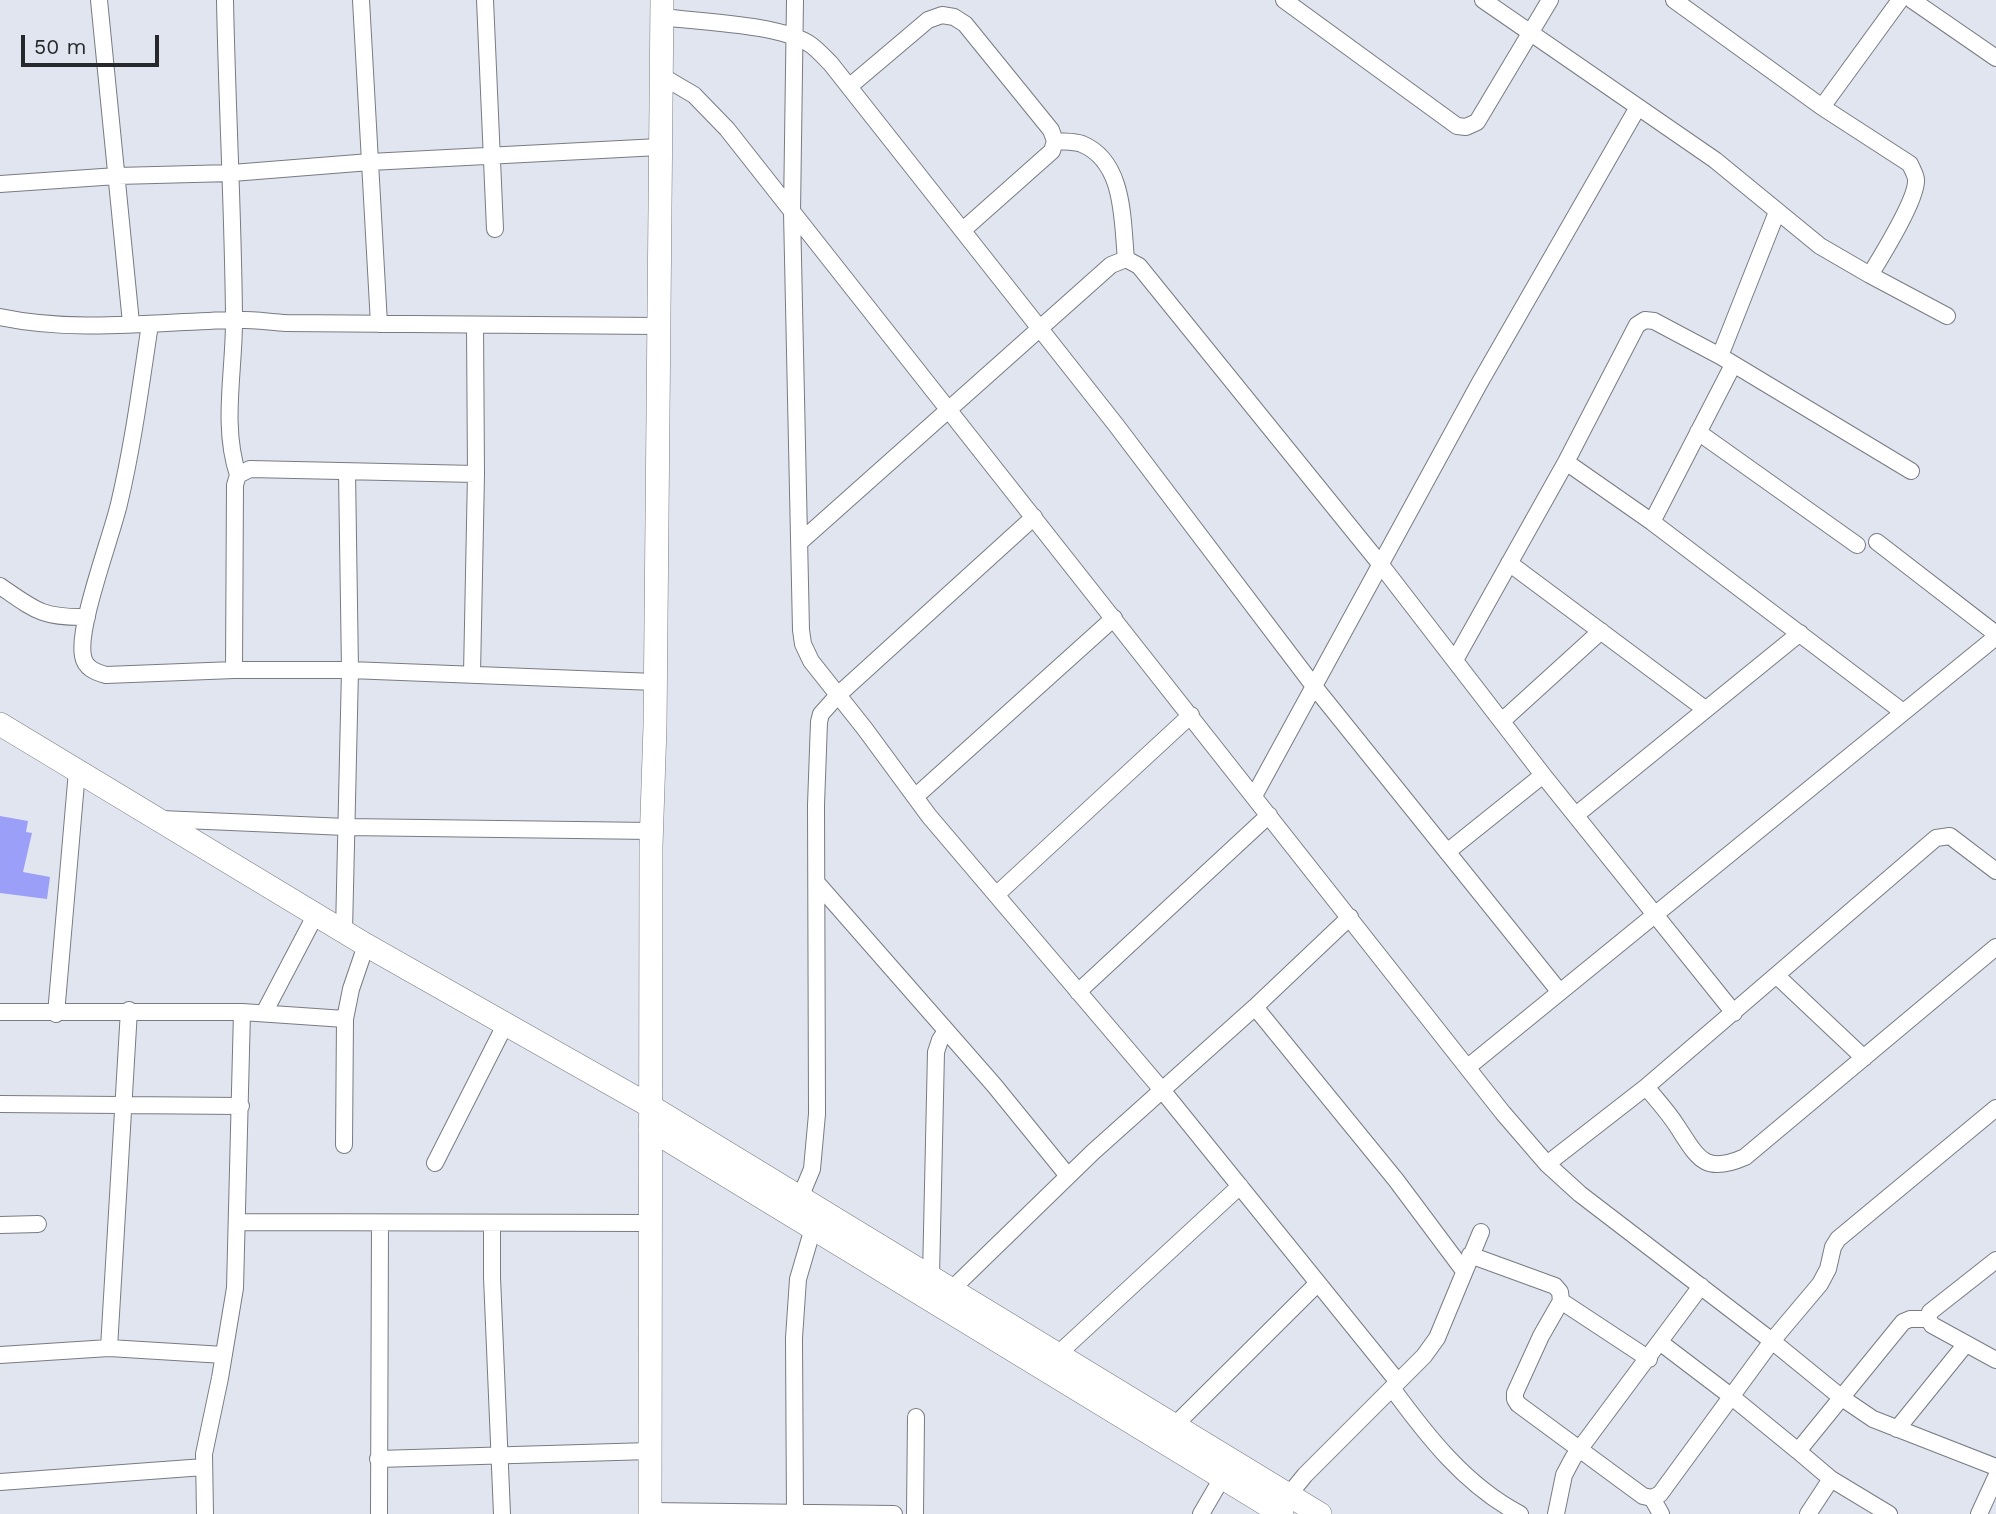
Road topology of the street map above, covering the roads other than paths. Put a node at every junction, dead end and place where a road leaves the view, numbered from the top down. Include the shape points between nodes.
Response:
1 (99, 0) edge
2 (225, 0) edge
3 (361, 0) edge
4 (485, 0) edge
5 (795, 0) edge
6 (1284, 0) edge
7 (1483, 0) edge
8 (1550, 0) edge
9 (1674, 0) edge
10 (1900, 0) edge
11 (1912, 0) edge
12 (662, 8) edge
13 (1530, 34) junction
14 (793, 36) junction
15 (1996, 58) edge
16 (660, 75) junction
17 (850, 86) junction
18 (1638, 107) junction
19 (1822, 107) junction
20 (1055, 141) junction
21 (659, 147) junction
22 (492, 155) junction
23 (370, 162) junction
24 (232, 173) junction
25 (117, 176) junction
26 (0, 184) edge
27 (792, 212) junction
28 (1777, 212) junction
29 (495, 229) dead end
30 (963, 230) junction
31 (1126, 259) junction
32 (1870, 275) junction
33 (1947, 316) dead end
34 (0, 317) edge
35 (234, 320) junction
36 (131, 323) junction
37 (150, 324) junction
38 (379, 324) junction
39 (475, 325) junction
40 (658, 326) junction
41 (1038, 328) junction
42 (1727, 360) junction
43 (949, 410) junction
44 (1698, 432) junction
45 (1566, 462) junction
46 (1911, 471) dead end
47 (347, 472) junction
48 (476, 474) junction
49 (238, 475) junction
50 (1034, 517) junction
51 (1652, 522) junction
52 (800, 542) junction
53 (1877, 542) dead end
54 (1857, 545) dead end
55 (1509, 563) junction
56 (1381, 565) junction
57 (0, 586) edge
58 (88, 617) junction
59 (1114, 618) junction
60 (1601, 631) junction
61 (1800, 633) junction
62 (1996, 635) edge
63 (1455, 660) junction
64 (234, 670) junction
65 (350, 670) junction
66 (472, 674) junction
67 (655, 682) junction
68 (1313, 684) junction
69 (838, 695) junction
70 (1705, 709) junction
71 (1903, 712) junction
72 (1191, 715) junction
73 (1502, 721) junction
74 (0, 724) edge
75 (77, 771) junction
76 (1543, 775) junction
77 (1254, 796) junction
78 (915, 797) junction
79 (1269, 815) junction
80 (1576, 815) junction
81 (155, 818) junction
82 (346, 827) junction
83 (652, 831) junction
84 (1447, 852) junction
85 (1996, 871) edge
86 (817, 883) junction
87 (996, 895) junction
88 (316, 914) junction
89 (1656, 914) junction
90 (1350, 918) junction
91 (344, 931) junction
92 (366, 945) junction
93 (1996, 947) edge
94 (1777, 976) junction
95 (1559, 991) junction
96 (1078, 992) junction
97 (1255, 1007) junction
98 (129, 1010) junction
99 (0, 1012) edge
100 (243, 1012) junction
101 (264, 1013) junction
102 (1734, 1013) junction
103 (56, 1014) junction
104 (345, 1020) junction
105 (506, 1023) junction
106 (946, 1031) junction
107 (1864, 1058) junction
108 (1468, 1068) junction
109 (1646, 1087) junction
110 (1162, 1090) junction
111 (0, 1104) edge
112 (123, 1106) junction
113 (650, 1106) junction
114 (241, 1107) junction
115 (1996, 1108) edge
116 (650, 1129) junction
117 (344, 1145) dead end
118 (435, 1163) dead end
119 (1547, 1164) junction
120 (1068, 1176) junction
121 (1240, 1186) junction
122 (797, 1206) junction
123 (238, 1223) junction
124 (380, 1223) junction
125 (650, 1223) junction
126 (37, 1224) dead end
127 (492, 1224) junction
128 (0, 1225) edge
129 (813, 1228) junction
130 (1481, 1232) dead end
131 (1470, 1255) junction
132 (1996, 1261) edge
133 (1464, 1271) junction
134 (931, 1276) junction
135 (1318, 1283) junction
136 (1701, 1286) junction
137 (952, 1289) junction
138 (1560, 1301) junction
139 (1928, 1319) junction
140 (1772, 1341) junction
141 (1661, 1343) junction
142 (1965, 1345) junction
143 (109, 1348) junction
144 (0, 1355) edge
145 (224, 1355) junction
146 (1057, 1355) junction
147 (1649, 1359) junction
148 (1996, 1360) edge
149 (1395, 1385) junction
150 (1732, 1397) junction
151 (1842, 1398) junction
152 (916, 1417) dead end
153 (1174, 1426) junction
154 (1897, 1429) junction
155 (1579, 1450) junction
156 (650, 1451) junction
157 (1798, 1451) junction
158 (499, 1455) junction
159 (378, 1459) junction
160 (204, 1467) junction
161 (1996, 1467) edge
162 (1996, 1477) edge
163 (1222, 1478) junction
164 (1831, 1479) junction
165 (0, 1482) edge
166 (1652, 1498) junction
167 (1282, 1506) edge
168 (650, 1512) edge
169 (795, 1513) edge
170 (205, 1514) edge
171 (379, 1514) edge
172 (502, 1514) edge
173 (894, 1514) edge
174 (915, 1514) edge
175 (1200, 1514) edge
176 (1320, 1514) edge
177 (1520, 1514) edge
178 (1556, 1514) edge
179 (1661, 1514) edge
180 (1808, 1514) edge
181 (1889, 1514) edge
182 (1979, 1514) edge

1 - 25 street
2 - 24 street
3 - 23 street
4 - 22 street
5 - 14 street
6 - 13 street via 1457,126 1476,122
7 - 13 street
8 - 13 street
9 - 19 street
10 - 19 street
11 - 15 street
12 - 14 street
12 - 16 street
13 - 18 street
14 - 17 street via 811,45
14 - 27 street
16 - 21 street
16 - 27 street via 694,95 727,129
17 - 20 street via 928,20 954,16 976,37
17 - 30 street
18 - 28 street via 1715,160
18 - 56 street
19 - 32 street via 1910,164 1916,179 1894,234
20 - 30 street via 1052,151
20 - 31 street via 1080,144 1100,155 1112,172
21 - 22 street
21 - 40 street
22 - 23 street
22 - 29 street
23 - 24 street
23 - 38 street
24 - 25 street
24 - 35 street
25 - 26 street
25 - 36 street
27 - 43 street
27 - 52 street
28 - 32 street via 1820,246
28 - 42 street
30 - 41 street
31 - 41 street via 1111,265
31 - 56 street via 1139,266
32 - 33 street
34 - 36 street via 68,324
35 - 37 street
35 - 38 street
35 - 49 street via 230,439
36 - 37 street
37 - 58 street via 119,506
38 - 39 street
39 - 40 street
39 - 48 street
40 - 67 street
41 - 43 street
41 - 68 street
42 - 44 street
42 - 45 street via 1654,321 1637,325
42 - 46 street
43 - 50 street
43 - 52 street
44 - 51 street
44 - 54 street
45 - 51 street
45 - 55 street
47 - 48 street
47 - 49 street via 250,469
47 - 65 street
48 - 66 street
49 - 64 street
50 - 59 street
50 - 69 street
51 - 61 street
52 - 69 street via 803,644
53 - 62 street
55 - 60 street
55 - 63 street
56 - 63 street
56 - 68 street
57 - 58 street via 44,614
58 - 64 street via 83,657 96,672
59 - 72 street
59 - 78 street
60 - 70 street
60 - 73 street
61 - 70 street
61 - 71 street
62 - 71 street
63 - 73 street
64 - 65 street
65 - 66 street
65 - 82 street
66 - 67 street
67 - 83 street
68 - 77 street
68 - 84 street
69 - 78 street
69 - 86 street via 819,722
70 - 80 street
71 - 89 street
72 - 77 street
72 - 87 street
73 - 76 street
74 - 75 street
75 - 81 street
75 - 103 street
76 - 80 street
76 - 84 street
77 - 79 street
78 - 87 street
79 - 90 street
79 - 96 street
80 - 89 street
81 - 82 street
81 - 88 street
82 - 83 street
82 - 91 street
83 - 113 street
84 - 95 street
85 - 94 street via 1950,836 1936,838
86 - 106 street
86 - 122 street via 817,1114 812,1169
87 - 96 street
88 - 91 street
88 - 101 street
89 - 95 street
89 - 102 street
90 - 97 street
90 - 108 street
91 - 92 street
92 - 104 street
92 - 105 street
93 - 107 street
94 - 102 street
94 - 107 street
95 - 108 street
96 - 110 street
97 - 110 street
97 - 133 street
98 - 100 street
98 - 103 street
98 - 112 street
99 - 103 street
100 - 101 street
100 - 114 street
101 - 104 street
102 - 109 street
104 - 117 street
105 - 113 street
105 - 118 street
106 - 120 street
106 - 134 street via 936,1052
107 - 109 street via 1745,1157 1727,1165 1710,1165 1697,1157
108 - 119 street
109 - 119 street
110 - 120 street
110 - 121 street
111 - 112 street
112 - 114 street
112 - 143 street
113 - 116 street
113 - 122 street
114 - 123 street
115 - 140 street via 1838,1239 1820,1284
116 - 122 street
116 - 125 street
119 - 136 street
120 - 137 street
121 - 135 street
121 - 146 street
122 - 129 street
122 - 134 street
123 - 124 street
123 - 145 street via 235,1288
124 - 127 street
124 - 159 street
125 - 127 street
125 - 156 street
126 - 128 street
127 - 158 street
129 - 163 street
129 - 169 street via 798,1279 794,1338
130 - 131 street
131 - 133 street
131 - 138 street via 1555,1286
132 - 139 street via 1930,1312
133 - 149 street via 1437,1338
134 - 137 street
135 - 149 street
135 - 153 street
136 - 140 street
136 - 141 street
137 - 146 street
138 - 147 street
138 - 155 street via 1515,1399
139 - 142 street
139 - 151 street via 1903,1322
140 - 150 street
140 - 151 street
141 - 147 street
141 - 150 street
142 - 148 street
142 - 154 street
143 - 144 street
143 - 145 street
145 - 160 street
146 - 153 street
147 - 155 street
149 - 167 street
149 - 177 street via 1415,1419 1472,1483
150 - 157 street
150 - 166 street via 1660,1494
151 - 154 street
151 - 157 street
152 - 174 street
153 - 167 street
154 - 161 street
155 - 166 street
155 - 178 street via 1564,1475
156 - 158 street
156 - 168 street
157 - 164 street
158 - 159 street
158 - 172 street
159 - 171 street
160 - 165 street
160 - 170 street
162 - 182 street
163 - 167 street
163 - 175 street
164 - 180 street
164 - 181 street
166 - 179 street
167 - 176 street
168 - 169 street
169 - 173 street

